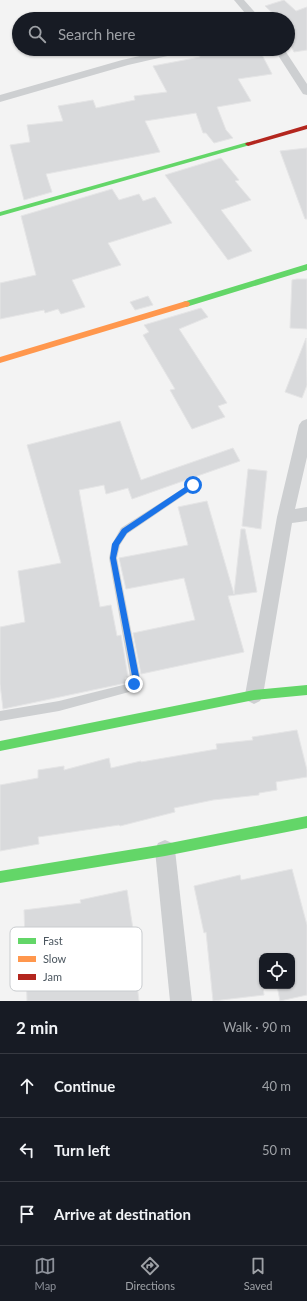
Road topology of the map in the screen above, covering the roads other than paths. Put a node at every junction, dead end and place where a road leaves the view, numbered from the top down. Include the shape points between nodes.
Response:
1 (240, 0) edge
2 (250, 12) edge
3 (154, 56) edge
4 (284, 56) edge
5 (307, 92) edge
6 (0, 99) edge
7 (307, 127) edge
8 (0, 214) edge
9 (307, 267) edge
10 (0, 360) edge
11 (307, 425) edge
12 (193, 485) dead end
13 (307, 514) edge
14 (285, 517) junction
15 (307, 690) edge
16 (254, 696) junction
17 (0, 716) edge
18 (0, 746) edge
19 (307, 822) edge
20 (165, 850) junction
21 (0, 878) edge
22 (181, 1001) edge

1 - 2 street
3 - 6 street
4 - 5 street
7 - 8 street
9 - 10 street
11 - 14 street
12 - 17 lane via 124,531 116,544 113,558 135,676 134,684 129,688 59,706
13 - 14 street
14 - 16 street
15 - 16 street
16 - 18 street
19 - 20 street
20 - 21 street
20 - 22 street

